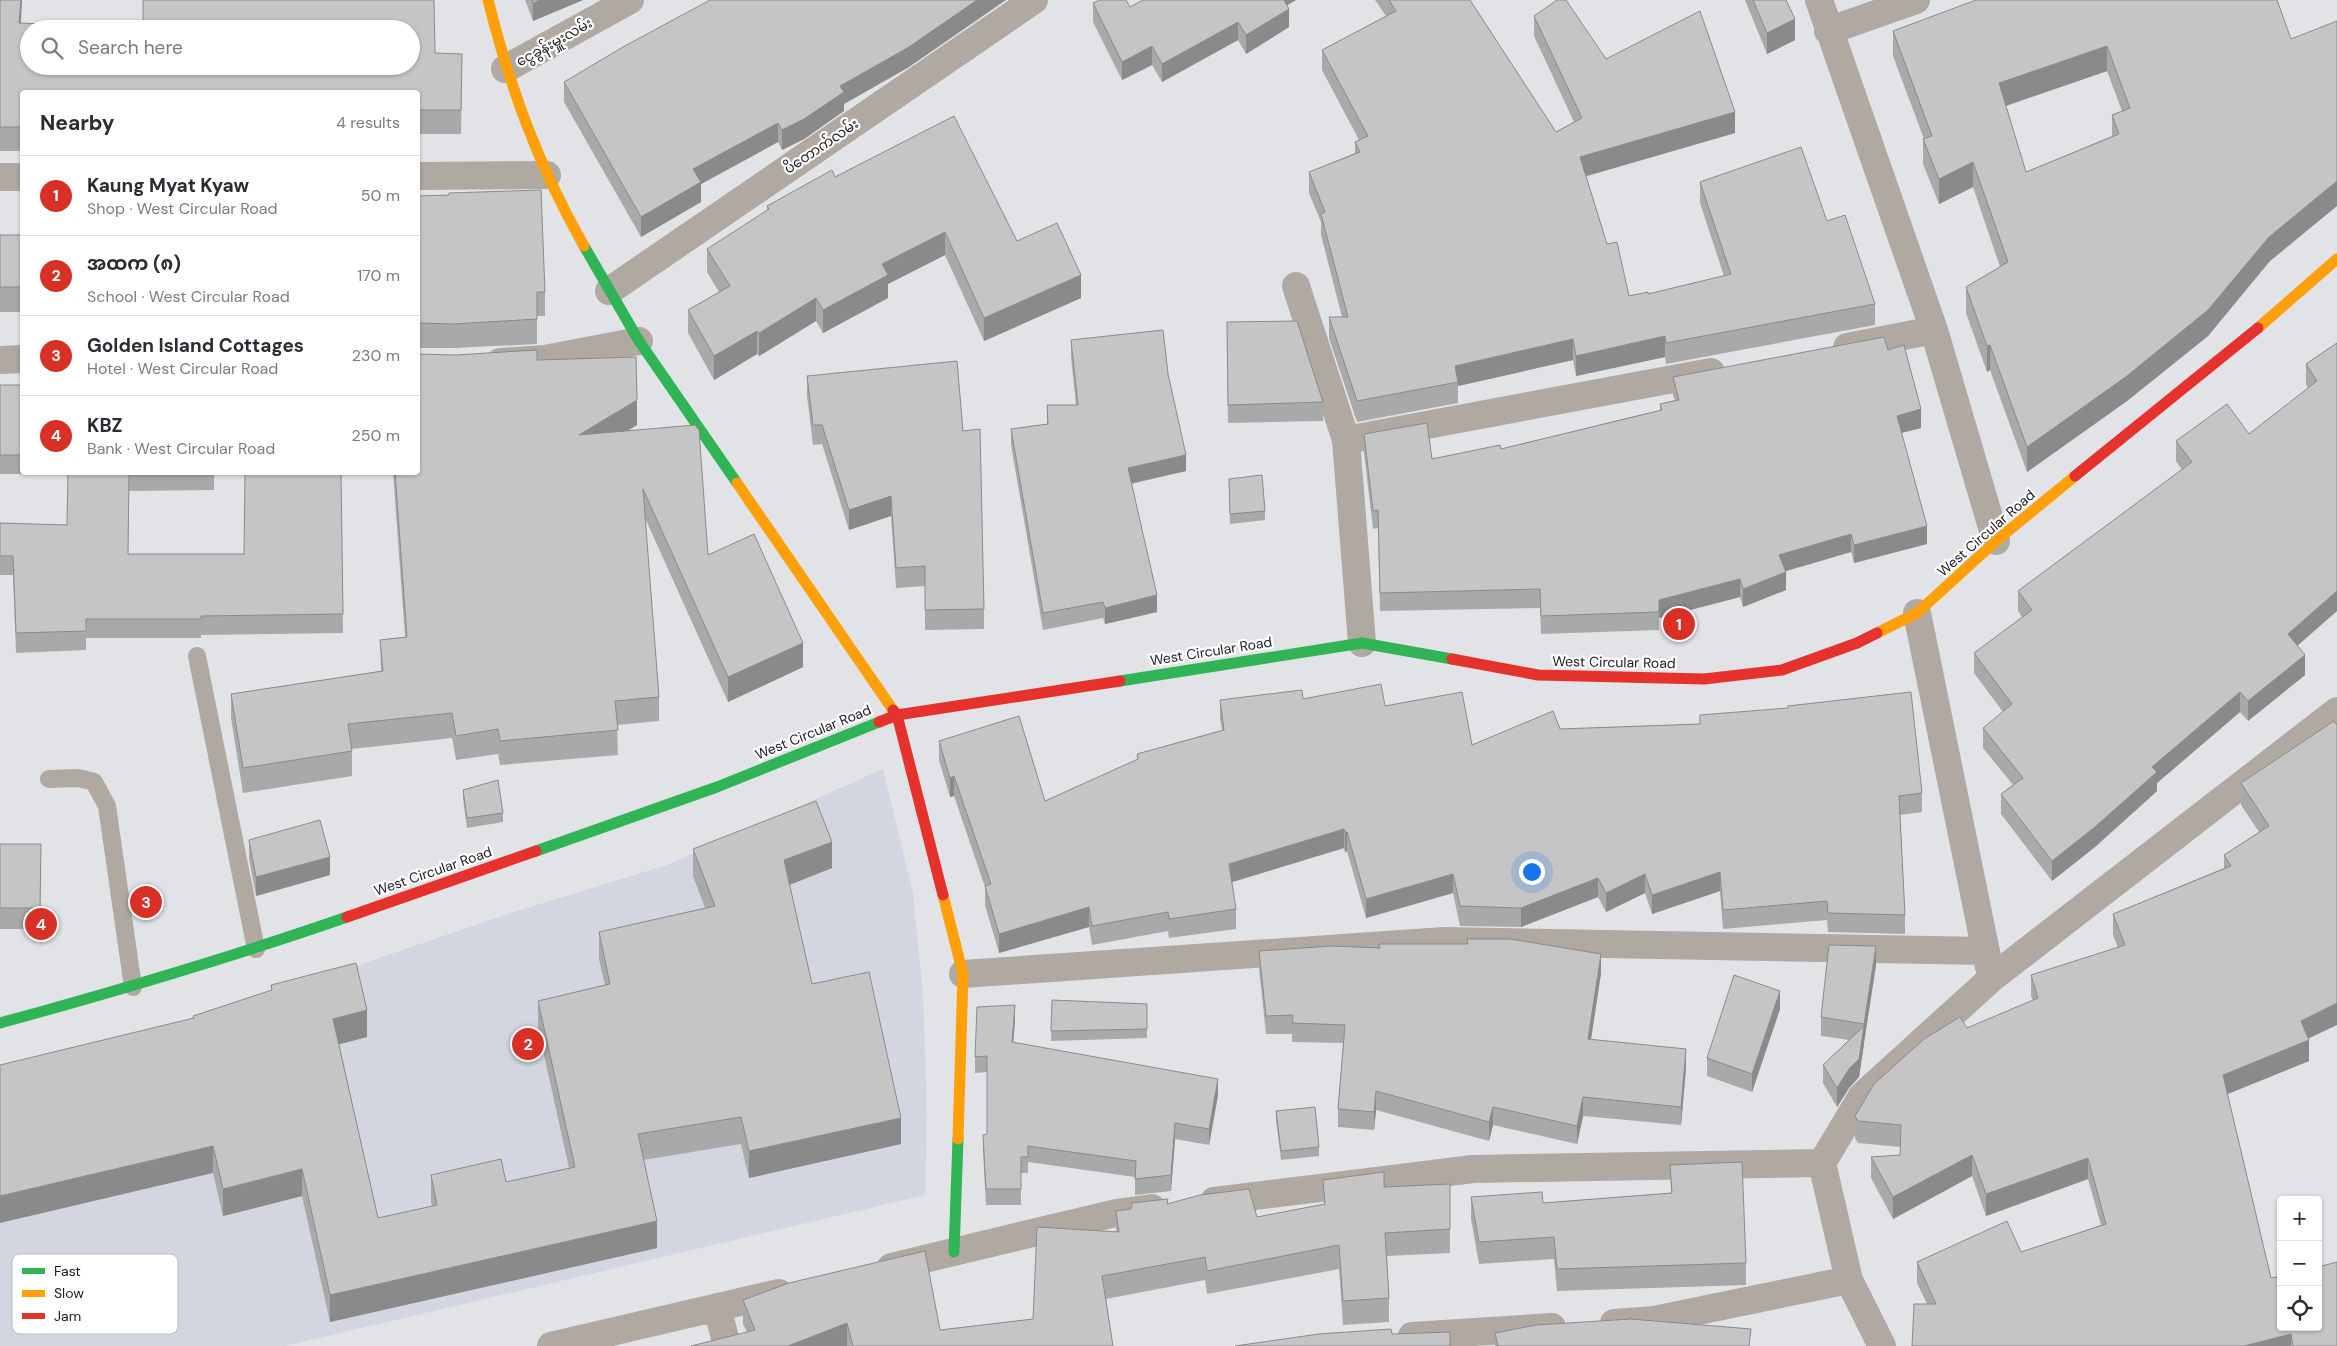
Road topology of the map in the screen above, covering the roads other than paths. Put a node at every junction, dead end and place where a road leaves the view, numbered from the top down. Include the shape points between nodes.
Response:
1 (488, 0) edge
2 (630, 0) edge
3 (1034, 0) edge
4 (1819, 0) edge
5 (1916, 0) edge
6 (1828, 31) junction
7 (505, 69) junction
8 (546, 175) junction
9 (420, 176) edge
10 (0, 177) edge
11 (20, 177) edge
12 (2337, 260) edge
13 (1296, 286) dead end
14 (609, 291) junction
15 (1934, 330) junction
16 (639, 342) junction
17 (1826, 350) edge
18 (20, 359) edge
19 (0, 360) edge
20 (472, 363) edge
21 (1738, 367) edge
22 (1346, 440) junction
23 (1996, 541) junction
24 (1917, 613) junction
25 (1362, 643) junction
26 (197, 656) dead end
27 (2337, 711) edge
28 (897, 715) junction
29 (49, 779) dead end
30 (256, 950) junction
31 (1986, 951) junction
32 (963, 974) junction
33 (1992, 978) junction
34 (133, 987) junction
35 (0, 1023) edge
36 (1822, 1163) junction
37 (954, 1252) junction
38 (869, 1272) edge
39 (1849, 1280) junction
40 (802, 1287) edge
41 (717, 1307) junction
42 (1386, 1337) edge
43 (552, 1346) edge
44 (727, 1346) edge
45 (1882, 1346) edge

1 - 7 street
2 - 7 street, ငွေခွန်းမှူးလမ်း
3 - 14 street, ပိတောက်လမ်း
4 - 6 street
5 - 6 street
6 - 15 street
7 - 8 street
8 - 9 street
8 - 14 street
10 - 11 street
12 - 23 street, West Circular Road
13 - 22 street
14 - 16 street
15 - 17 street
15 - 23 street
16 - 20 street via 545,359
16 - 28 street
18 - 19 street
21 - 22 street
22 - 25 street
23 - 24 street, West Circular Road
24 - 25 street, West Circular Road via 1857,643 1782,670 1704,679 1538,675
24 - 31 street
25 - 28 street, West Circular Road
26 - 30 lane
27 - 33 street
28 - 30 street, West Circular Road via 717,787
28 - 32 street
29 - 34 lane via 78,778 94,782 106,806
30 - 34 street, West Circular Road
31 - 32 street via 1444,941
31 - 33 street
32 - 37 street
33 - 36 street via 1862,1096
34 - 35 street, West Circular Road
36 - 37 street via 1473,1169 1116,1213
36 - 39 street
37 - 38 street
39 - 42 street via 1654,1320
39 - 45 street
40 - 41 street
41 - 43 street
41 - 44 street

